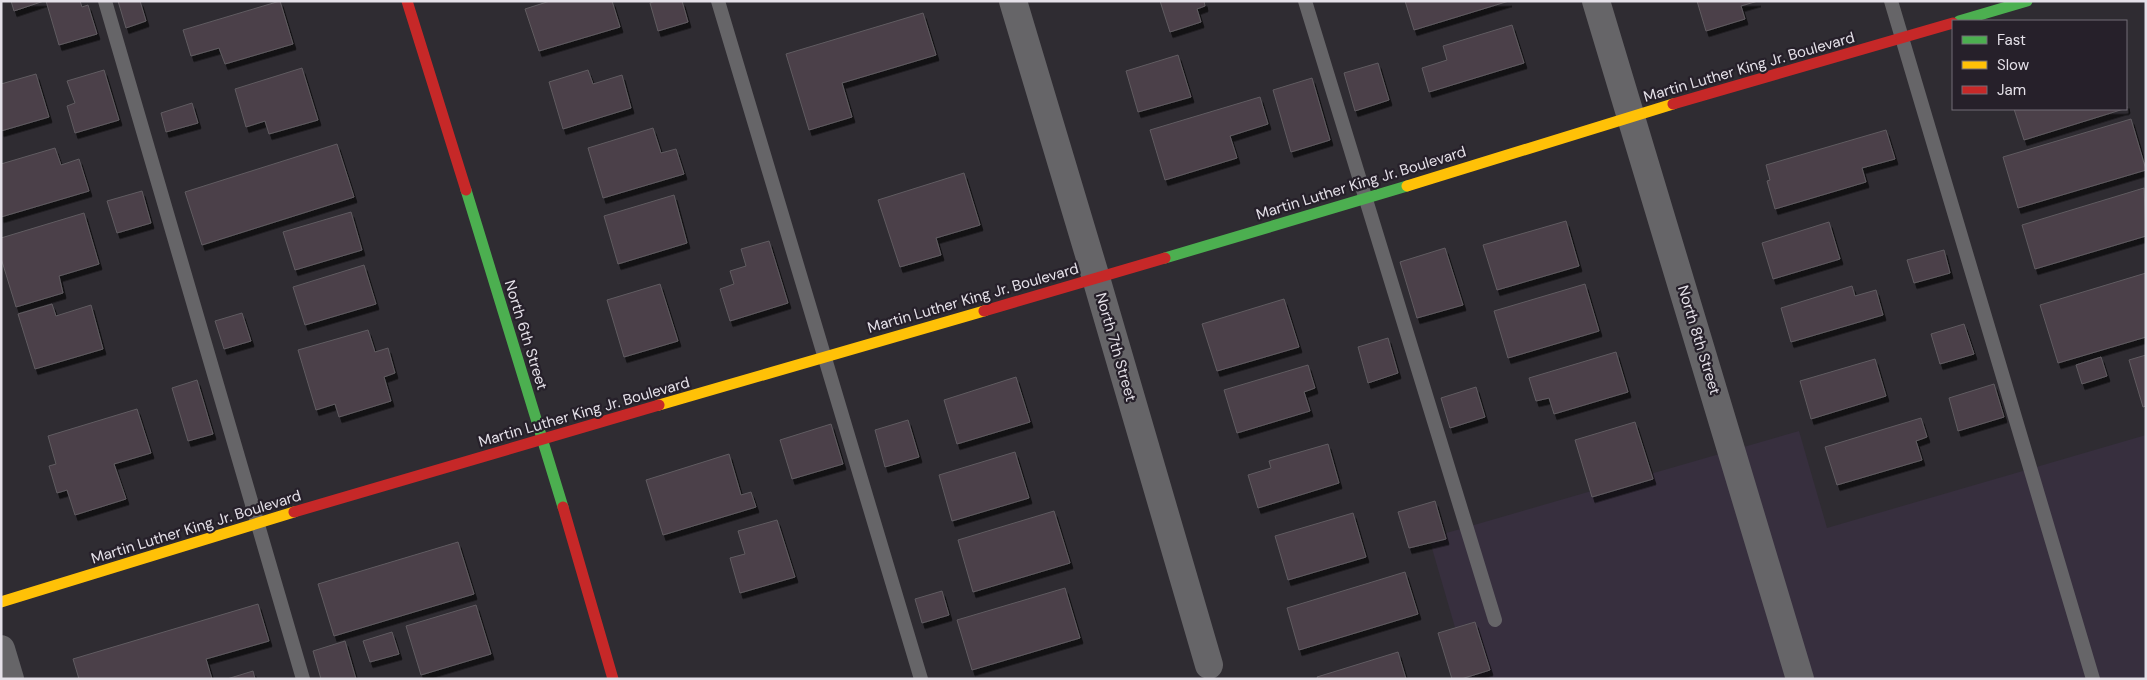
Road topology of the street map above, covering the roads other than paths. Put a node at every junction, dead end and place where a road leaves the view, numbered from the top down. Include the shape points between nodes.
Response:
1 (105, 1) edge
2 (407, 1) edge
3 (718, 1) edge
4 (1013, 1) edge
5 (1305, 1) edge
6 (1596, 1) edge
7 (1891, 1) edge
8 (2027, 1) edge
9 (1962, 20) edge
10 (1952, 23) edge
11 (1902, 38) junction
12 (1631, 116) junction
13 (1364, 199) junction
14 (1096, 278) junction
15 (825, 356) junction
16 (544, 440) junction
17 (258, 522) junction
18 (1, 602) edge
19 (1494, 620) dead end
20 (1, 649) edge
21 (1209, 665) dead end
22 (10, 679) edge
23 (304, 679) edge
24 (614, 679) edge
25 (921, 679) edge
26 (1800, 679) edge
27 (2093, 679) edge

1 - 17 lane
2 - 16 main road, North 6th Street
3 - 15 lane
4 - 14 street, North 7th Street
5 - 13 lane
6 - 12 street, North 8th Street
7 - 11 lane
8 - 9 main road
10 - 11 main road, Martin Luther King Jr. Boulevard
11 - 12 main road, Martin Luther King Jr. Boulevard
11 - 27 lane
12 - 13 main road, Martin Luther King Jr. Boulevard
12 - 26 street, North 8th Street
13 - 14 main road, Martin Luther King Jr. Boulevard
13 - 19 lane
14 - 15 main road, Martin Luther King Jr. Boulevard
14 - 21 street, North 7th Street
15 - 16 main road, Martin Luther King Jr. Boulevard
15 - 25 lane
16 - 17 main road, Martin Luther King Jr. Boulevard
16 - 24 main road, North 6th Street
17 - 18 main road, Martin Luther King Jr. Boulevard
17 - 23 lane
20 - 22 street

